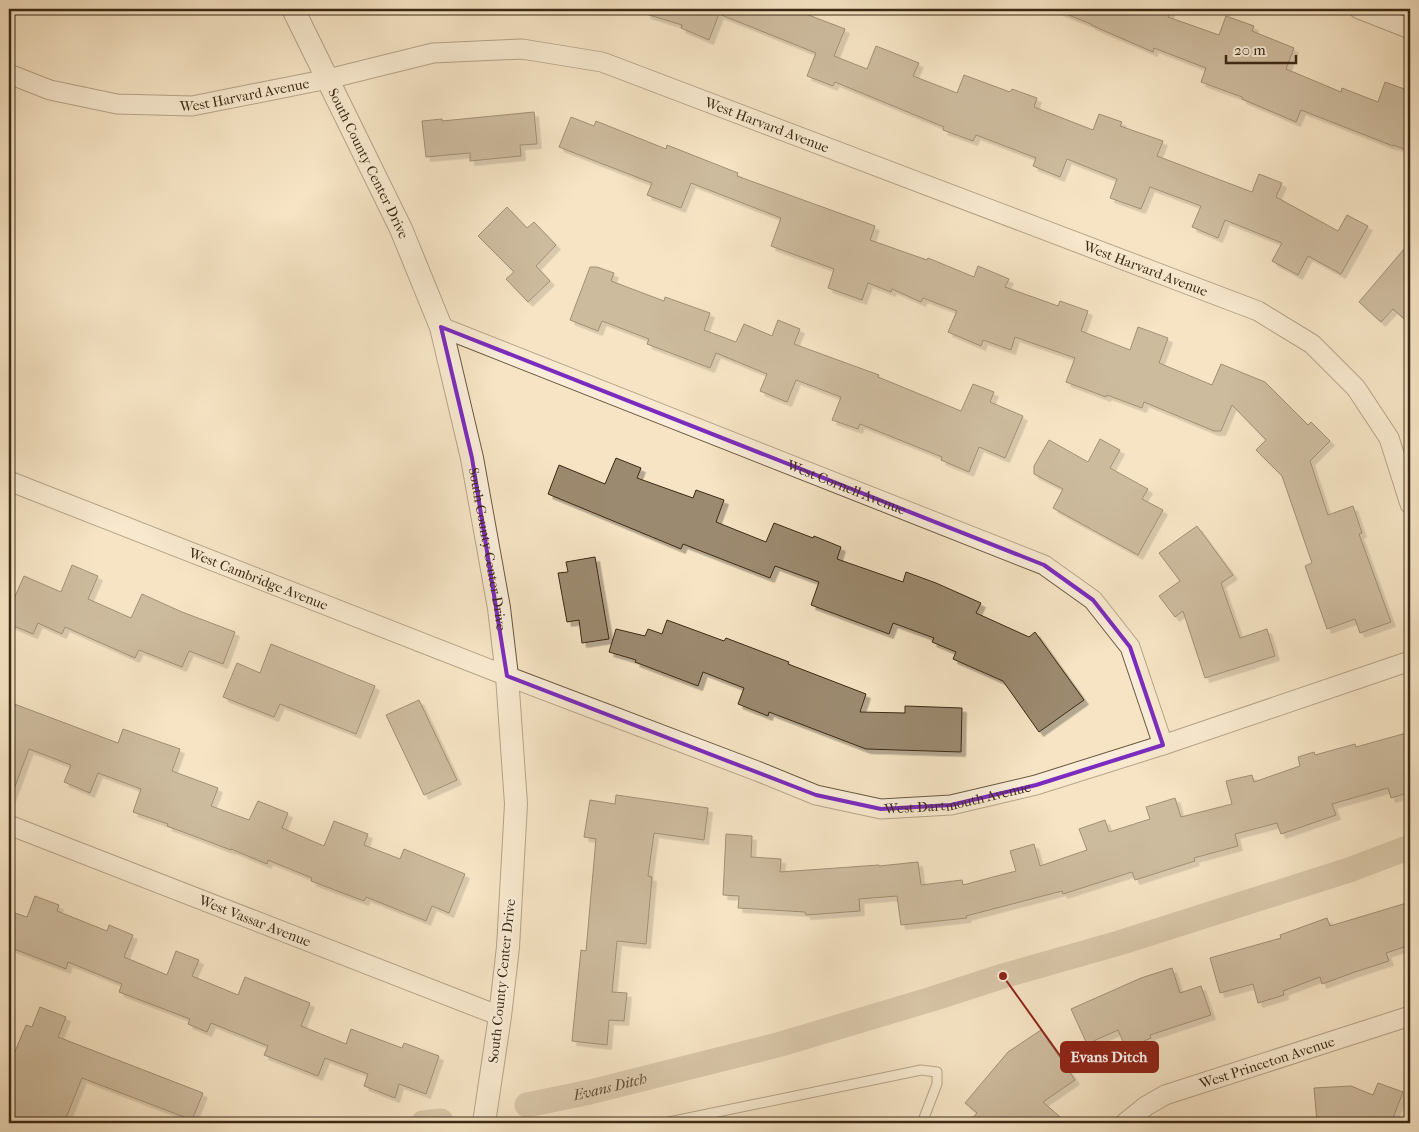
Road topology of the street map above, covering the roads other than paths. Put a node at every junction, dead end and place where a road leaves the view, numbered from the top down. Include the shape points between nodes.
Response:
1 (293, 9) edge
2 (1359, 9) edge
3 (1410, 29) edge
4 (9, 74) edge
5 (328, 79) junction
6 (441, 327) junction
7 (9, 481) edge
8 (1410, 504) edge
9 (1410, 661) edge
10 (507, 676) junction
11 (1163, 745) junction
12 (9, 825) edge
13 (500, 1016) junction
14 (1410, 1016) edge
15 (1127, 1121) edge
16 (484, 1123) edge
17 (664, 1123) edge
18 (922, 1123) edge

1 - 5 street, South County Center Drive
2 - 3 street
4 - 5 street, West Harvard Avenue via 50,90 117,104 192,106
5 - 6 street, South County Center Drive via 401,229
5 - 8 street, West Harvard Avenue via 433,53 522,49 602,62 1258,311 1312,344 1356,388 1389,438
6 - 10 street, South County Center Drive via 472,458
6 - 11 street, West Cornell Avenue via 1044,565 1093,600 1130,647
7 - 10 street, West Cambridge Avenue
9 - 11 street, West Dartmouth Avenue
10 - 11 street, West Dartmouth Avenue via 816,795 881,809 950,805 1036,786
10 - 13 street, South County Center Drive via 516,804 508,947
12 - 13 street, West Vassar Avenue
13 - 16 street, South County Center Drive
14 - 15 street, West Princeton Avenue via 1165,1095
17 - 18 lane via 920,1070 937,1072 937,1084

